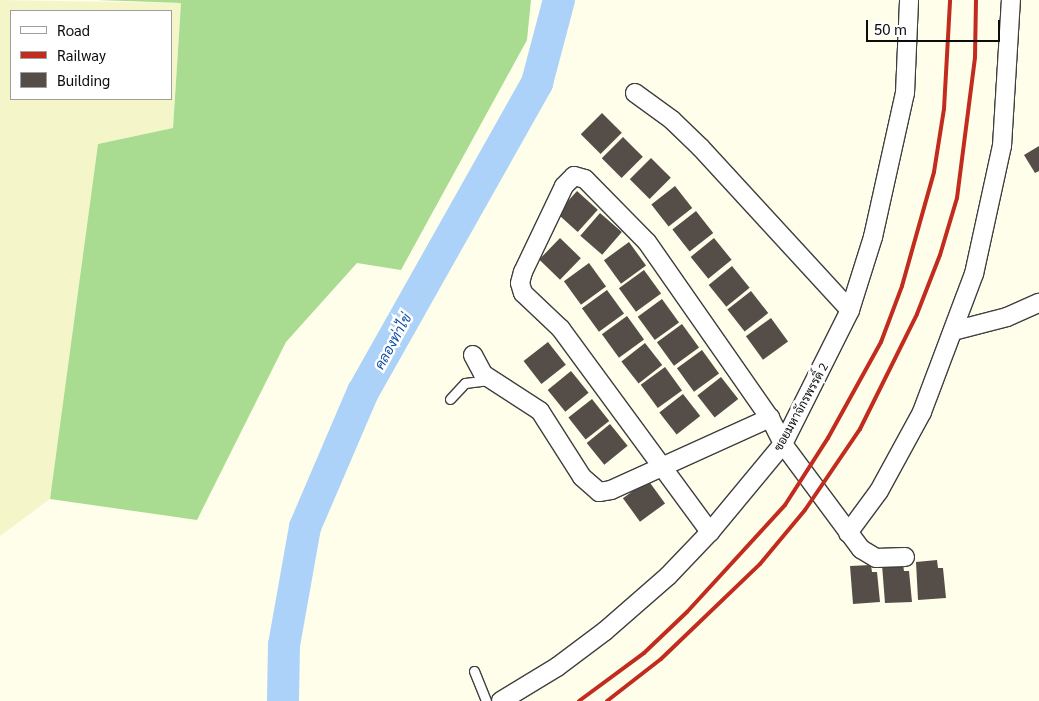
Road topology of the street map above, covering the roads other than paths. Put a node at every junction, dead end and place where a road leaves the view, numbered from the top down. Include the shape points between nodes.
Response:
1 (909, 0) edge
2 (1011, 0) edge
3 (635, 93) dead end
4 (1039, 303) edge
5 (850, 310) junction
6 (953, 332) junction
7 (474, 355) dead end
8 (492, 380) junction
9 (450, 399) dead end
10 (770, 418) junction
11 (783, 444) junction
12 (664, 467) junction
13 (710, 532) junction
14 (848, 533) junction
15 (904, 557) dead end
16 (474, 671) dead end
17 (486, 701) edge
18 (501, 701) edge

1 - 5 street, ซอยมหาจักรพรรดิ์ 2 via 905,93 896,145 873,237
2 - 6 street via 1008,94 995,190 974,274
3 - 5 street via 672,120 700,148
4 - 6 street via 1007,317
5 - 11 street, ซอยมหาจักรพรรดิ์ 2
6 - 14 street via 926,403 903,449 879,491
7 - 8 street via 483,374
8 - 9 lane via 465,383
8 - 12 street via 540,411 582,478 599,492
10 - 11 street
10 - 12 street
10 - 12 street via 647,242 585,179 574,176 564,186 523,272 520,283 523,293 560,329
11 - 13 street, ซอยมหาจักรพรรดิ์ 2
11 - 14 street
12 - 13 street
13 - 18 street, ซอยมหาจักรพรรดิ์ 2 via 668,576 605,631 557,667
14 - 15 street via 861,549 876,558
16 - 17 lane

